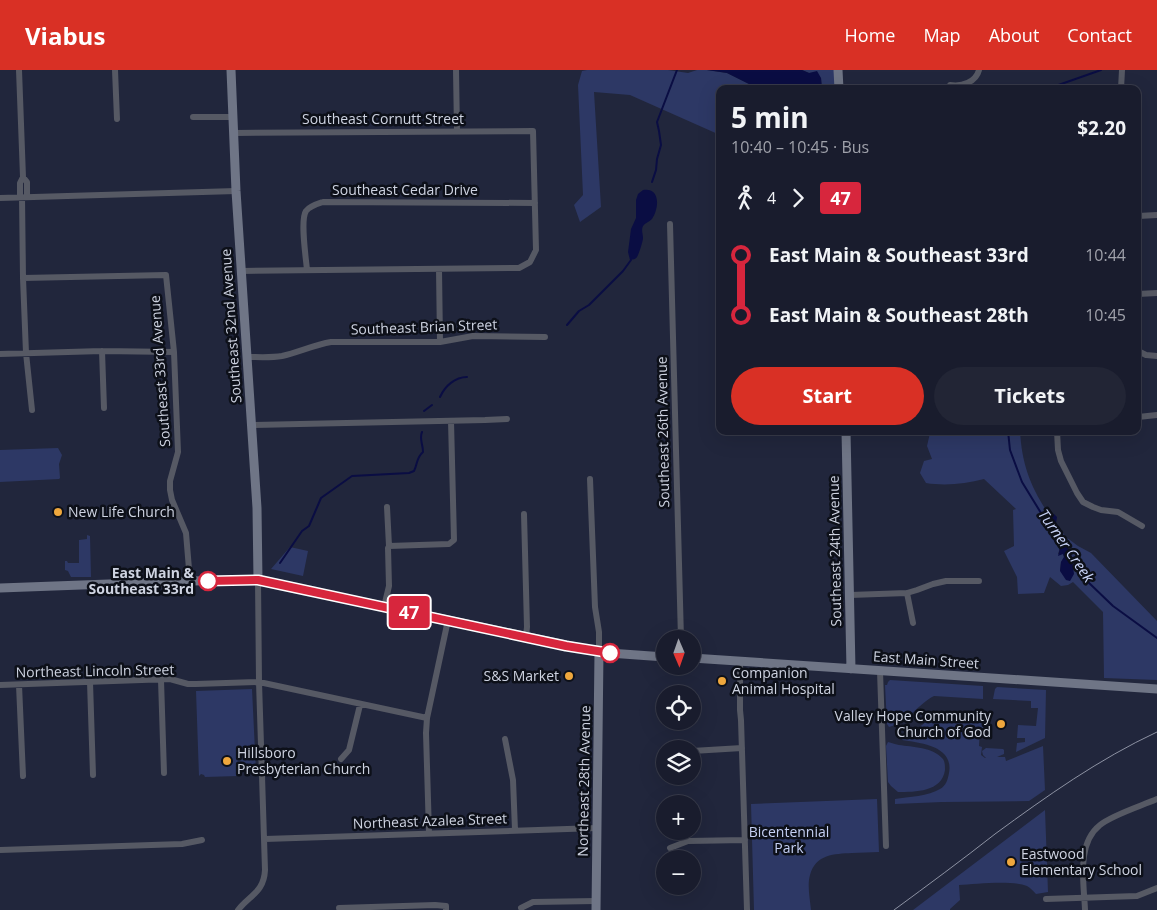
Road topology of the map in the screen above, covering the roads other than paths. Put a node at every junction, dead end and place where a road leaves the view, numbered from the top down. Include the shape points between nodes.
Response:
1 (19, 70) edge
2 (115, 70) edge
3 (231, 70) edge
4 (456, 70) edge
5 (838, 70) edge
6 (979, 70) edge
7 (1122, 70) edge
8 (839, 85) edge
9 (962, 85) edge
10 (1121, 85) edge
11 (233, 116) junction
12 (193, 117) dead end
13 (117, 119) dead end
14 (457, 131) junction
15 (234, 133) junction
16 (236, 191) junction
17 (23, 197) junction
18 (0, 198) edge
19 (535, 203) junction
20 (1157, 215) edge
21 (1141, 216) edge
22 (670, 224) dead end
23 (439, 269) junction
24 (241, 270) junction
25 (307, 270) junction
26 (23, 278) junction
27 (1157, 293) edge
28 (1141, 294) edge
29 (545, 337) dead end
30 (440, 342) junction
31 (102, 351) junction
32 (174, 352) junction
33 (1141, 352) edge
34 (26, 353) junction
35 (0, 354) edge
36 (1157, 356) edge
37 (247, 358) junction
38 (104, 408) dead end
39 (32, 410) dead end
40 (1157, 415) edge
41 (1141, 417) edge
42 (507, 419) dead end
43 (451, 421) junction
44 (252, 425) junction
45 (846, 435) edge
46 (1057, 435) edge
47 (590, 479) dead end
48 (387, 507) dead end
49 (524, 514) dead end
50 (1142, 526) dead end
51 (389, 546) junction
52 (258, 580) junction
53 (190, 581) junction
54 (979, 581) dead end
55 (0, 588) edge
56 (907, 593) junction
57 (850, 595) junction
58 (384, 607) junction
59 (448, 620) junction
60 (913, 623) dead end
61 (681, 630) edge
62 (526, 636) junction
63 (599, 652) junction
64 (656, 656) edge
65 (701, 659) edge
66 (740, 662) junction
67 (851, 669) junction
68 (880, 671) junction
69 (161, 680) junction
70 (90, 682) junction
71 (260, 682) junction
72 (19, 684) junction
73 (0, 685) edge
74 (1157, 689) edge
75 (360, 704) junction
76 (426, 718) junction
77 (504, 739) dead end
78 (742, 748) junction
79 (701, 750) edge
80 (341, 759) dead end
81 (164, 773) dead end
82 (93, 775) dead end
83 (22, 776) dead end
84 (1157, 799) edge
85 (597, 828) junction
86 (515, 830) junction
87 (429, 833) junction
88 (265, 839) junction
89 (202, 840) dead end
90 (745, 840) junction
91 (886, 846) dead end
92 (670, 848) dead end
93 (0, 850) edge
94 (1157, 888) edge
95 (1084, 898) junction
96 (1046, 899) dead end
97 (596, 906) edge
98 (339, 908) dead end
99 (446, 908) edge
100 (522, 908) dead end
101 (375, 909) edge
102 (238, 910) edge
103 (747, 910) edge
104 (1085, 910) edge

1 - 17 street via 23,177 20,183
2 - 13 street
3 - 11 main road, Southeast 32nd Avenue
4 - 14 street
5 - 8 main road
6 - 9 street via 972,81
7 - 10 street
11 - 12 street
11 - 15 main road, Southeast 32nd Avenue
14 - 15 street, Southeast Cornutt Street
14 - 19 street, Southeast Cornutt Street via 533,131
15 - 16 main road, Southeast 32nd Avenue
16 - 17 street
16 - 24 main road, Southeast 32nd Avenue
17 - 18 street
17 - 26 street
19 - 23 street via 536,250 530,262 519,268
19 - 25 street, Southeast Cedar Drive via 323,202 305,212
20 - 21 street
22 - 61 street, Southeast 26th Avenue
23 - 25 street
23 - 30 street
24 - 25 street
24 - 37 main road, Southeast 32nd Avenue
26 - 32 street, Southeast 33rd Avenue via 166,274
26 - 34 street
27 - 28 street
29 - 30 street, Southeast Brian Street via 473,336
30 - 37 street, Southeast Brian Street via 331,342 280,356
31 - 32 street
31 - 34 street
31 - 38 street
32 - 53 street, Southeast 33rd Avenue via 178,452 170,490 186,533
33 - 36 street
34 - 35 street
34 - 39 street
37 - 44 main road, Southeast 32nd Avenue
40 - 41 street
42 - 43 street
43 - 44 street
43 - 51 street via 454,540 449,544
44 - 52 main road, Southeast 32nd Avenue
45 - 57 main road, Southeast 24th Avenue
46 - 50 street via 1061,461 1083,502 1093,508 1128,516
47 - 63 street via 594,607
48 - 51 street
49 - 62 street
51 - 58 street via 389,586
52 - 53 main road
52 - 58 main road
52 - 71 street
53 - 55 main road
54 - 56 street via 946,581
56 - 57 street
56 - 60 street
57 - 67 main road, Southeast 24th Avenue
58 - 59 main road
59 - 62 main road
59 - 76 street
62 - 63 main road
63 - 64 main road
63 - 85 main road, Northeast 28th Avenue
65 - 66 main road, East Main Street
66 - 67 main road, East Main Street
66 - 78 street
67 - 68 main road, East Main Street
68 - 74 main road, East Main Street
68 - 91 street
69 - 70 street, Northeast Lincoln Street
69 - 71 street, Northeast Lincoln Street via 188,684
69 - 81 street
70 - 72 street, Northeast Lincoln Street
70 - 82 street
71 - 75 street, Northeast Lincoln Street
71 - 88 street
72 - 73 street, Northeast Lincoln Street
72 - 83 street
75 - 76 street, Northeast Lincoln Street
75 - 80 street via 349,750
76 - 87 street
77 - 86 street via 514,780
78 - 79 street
78 - 90 street
84 - 95 street via 1108,819 1090,836 1083,862
85 - 86 street, Northeast Azalea Street
85 - 97 main road, Northeast 28th Avenue
86 - 87 street, Northeast Azalea Street
87 - 88 street, Northeast Azalea Street
88 - 102 street via 263,882
89 - 93 street via 182,844
90 - 92 street via 688,842
90 - 103 street
94 - 95 street via 1137,896
95 - 96 street
95 - 104 street
97 - 100 street via 533,902
98 - 101 street
99 - 101 street via 435,905

